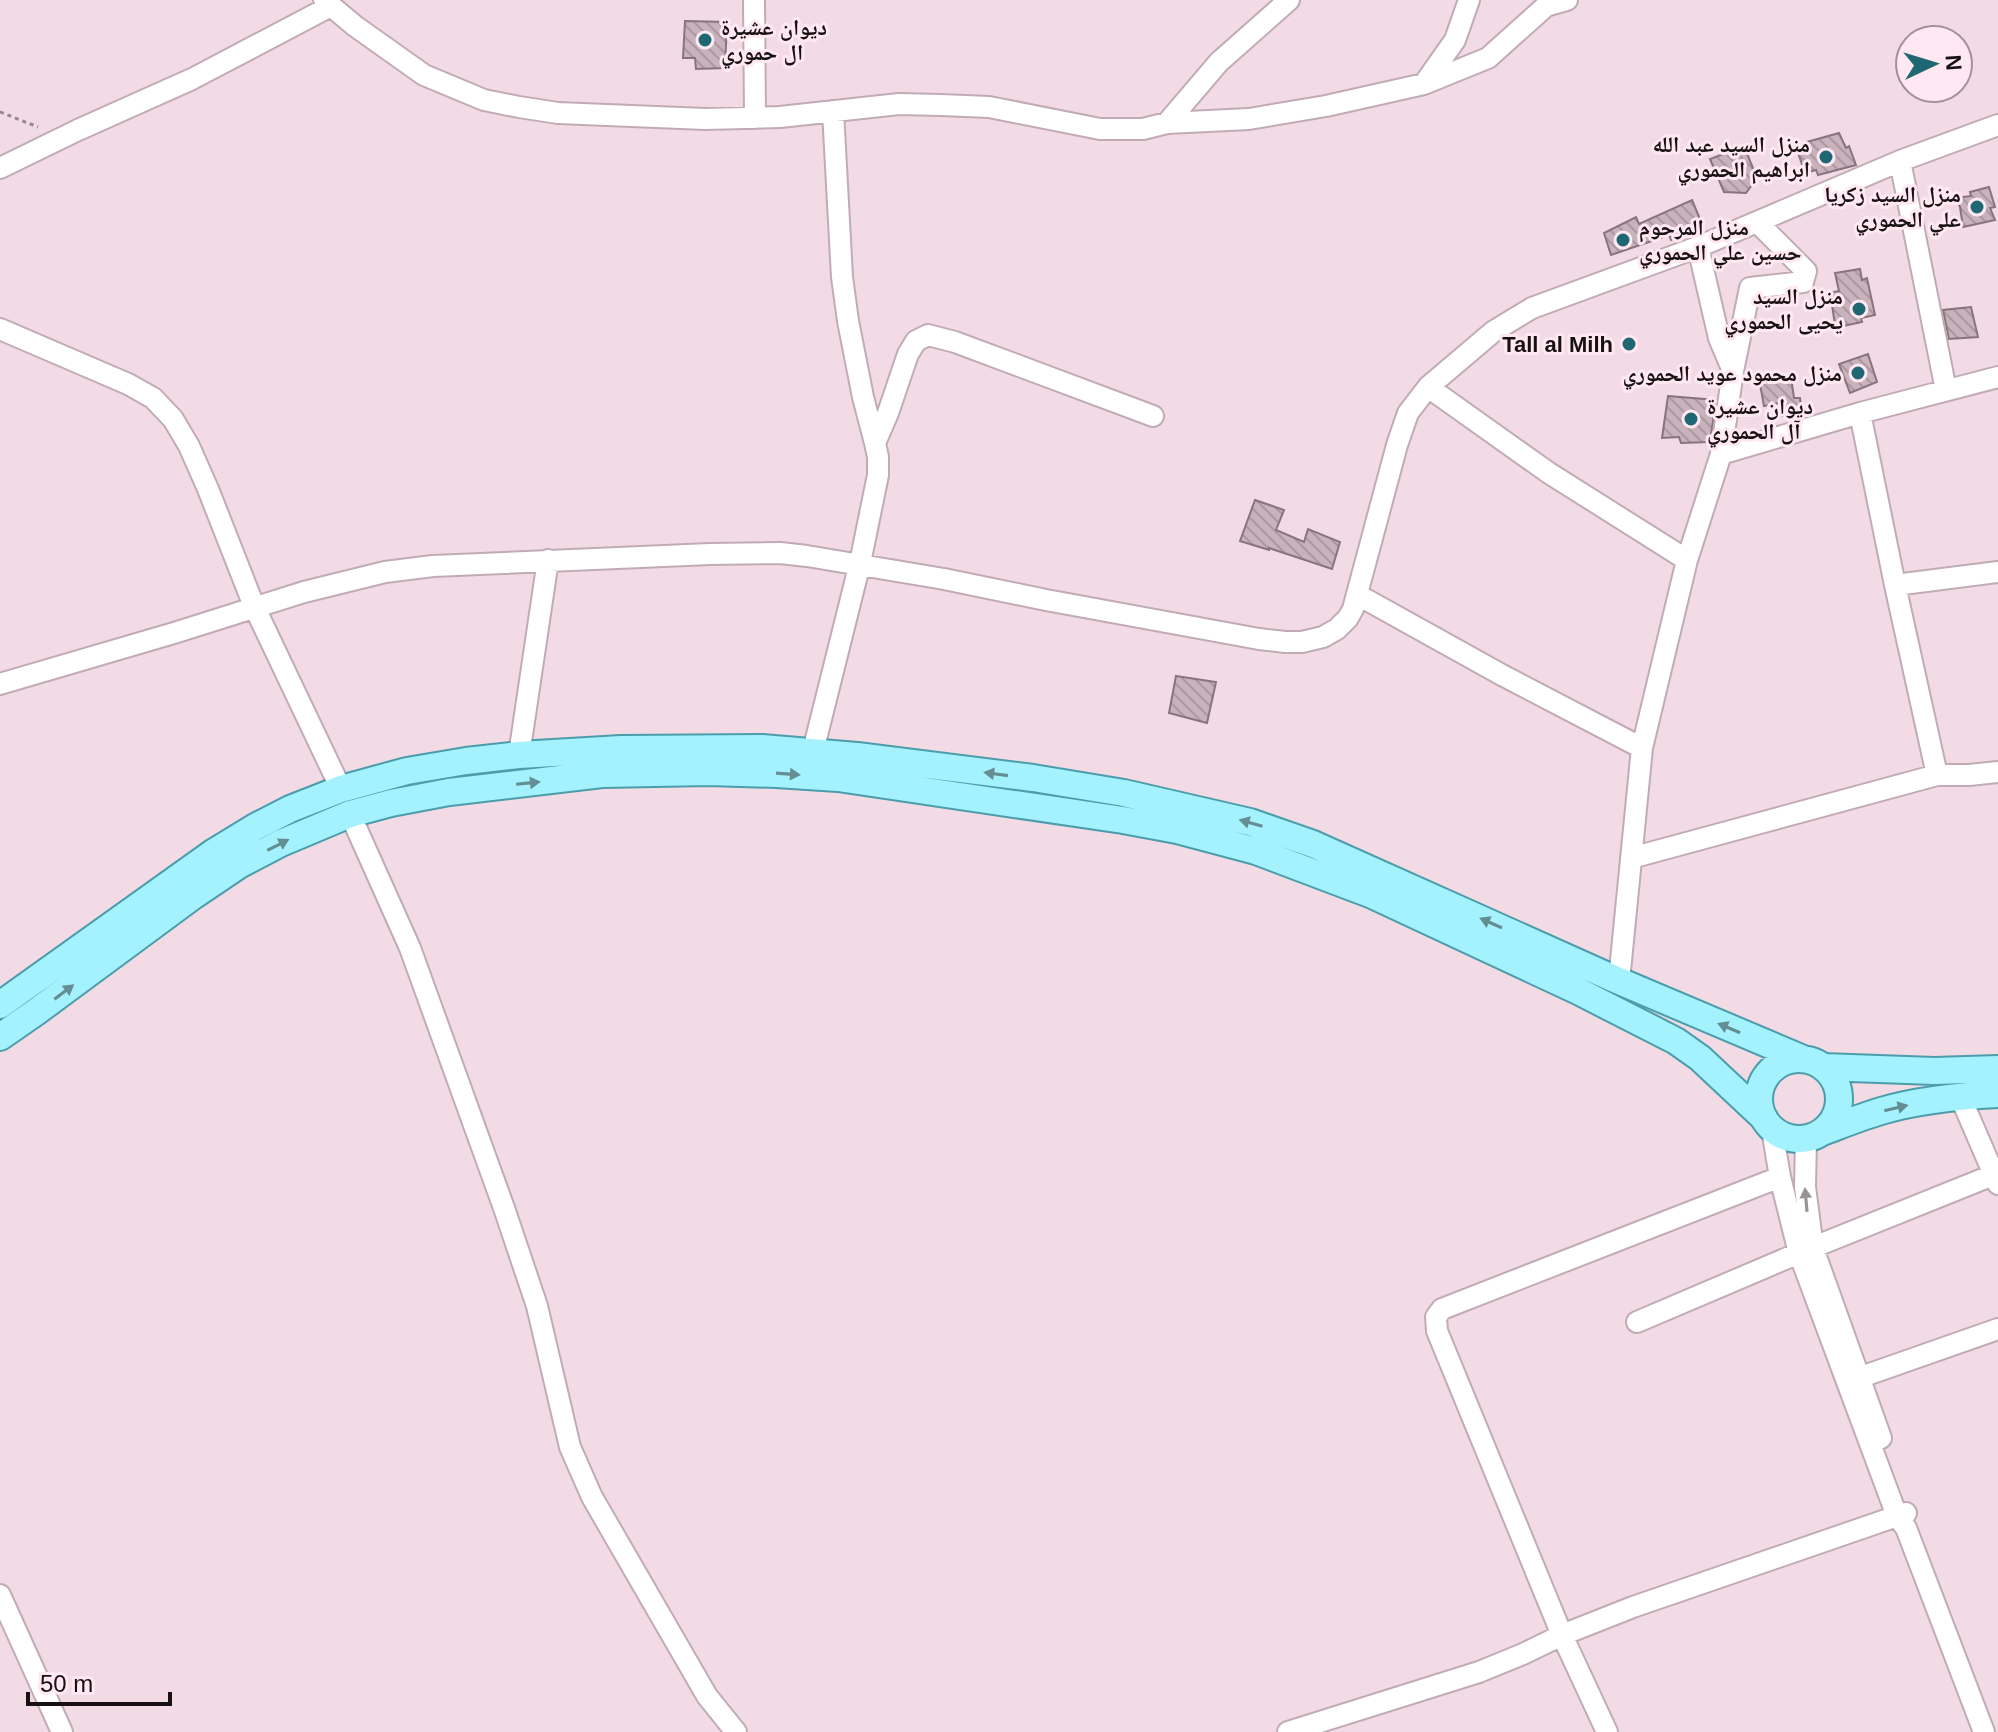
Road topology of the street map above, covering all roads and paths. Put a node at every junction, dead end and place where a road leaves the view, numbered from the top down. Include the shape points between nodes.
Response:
1 (754, 0) edge
2 (1289, 0) edge
3 (1469, 0) edge
4 (1567, 0) edge
5 (328, 3) edge
6 (1424, 84) junction
7 (833, 111) junction
8 (0, 112) edge
9 (755, 118) junction
10 (1167, 123) junction
11 (1998, 125) edge
12 (64, 136) junction
13 (1900, 161) junction
14 (0, 168) edge
15 (1757, 222) junction
16 (1698, 247) junction
17 (0, 329) edge
18 (1733, 371) junction
19 (1998, 377) edge
20 (1428, 387) junction
21 (1946, 390) junction
22 (1860, 413) junction
23 (1153, 416) dead end
24 (875, 443) junction
25 (1721, 454) junction
26 (548, 560) junction
27 (1687, 560) junction
28 (860, 563) junction
29 (1998, 572) edge
30 (1895, 585) junction
31 (1358, 595) junction
32 (254, 606) junction
33 (0, 684) edge
34 (1642, 748) junction
35 (813, 751) junction
36 (519, 755) junction
37 (1998, 772) edge
38 (1937, 775) junction
39 (341, 789) junction
40 (350, 814) junction
41 (1631, 858) junction
42 (1619, 981) junction
43 (0, 1005) edge
44 (0, 1037) edge
45 (1812, 1062) junction
46 (1998, 1069) edge
47 (1998, 1094) edge
48 (1960, 1096) junction
49 (1768, 1123) junction
50 (1814, 1135) junction
51 (1780, 1177) junction
52 (1996, 1180) edge
53 (1806, 1251) junction
54 (1637, 1322) dead end
55 (1998, 1329) edge
56 (1861, 1377) junction
57 (1903, 1519) junction
58 (0, 1595) edge
59 (1562, 1635) junction
60 (62, 1732) edge
61 (736, 1732) edge
62 (1288, 1732) edge
63 (1607, 1732) edge
64 (1984, 1732) edge

1 - 9 street
2 - 10 street via 1219,62
3 - 6 street via 1455,40
4 - 6 street via 1546,6 1488,58
5 - 9 street via 424,75 484,100 558,113
5 - 12 street via 192,79
6 - 10 street via 1249,119
7 - 9 street
7 - 10 street via 941,105 989,107 1100,129
7 - 24 street via 842,277
8 - 12 path
11 - 13 street
12 - 14 street
13 - 15 street
13 - 21 street
15 - 16 street
15 - 18 street via 1800,263 1806,276 1803,282 1750,288
16 - 18 street via 1719,338
16 - 20 street via 1532,308 1494,331
17 - 32 street via 128,384 162,406 195,460
18 - 25 street
19 - 21 street
20 - 27 street via 1549,473
20 - 31 street via 1403,425
21 - 22 street
22 - 25 street
22 - 30 street
23 - 24 street via 928,335 908,354
24 - 28 street via 878,475
25 - 27 street
26 - 28 street via 780,553
26 - 32 street via 385,572
26 - 36 street
27 - 34 street
28 - 31 street via 1285,642 1323,637 1337,629
28 - 35 street
29 - 30 street
30 - 38 street
31 - 34 street
32 - 33 street
32 - 39 street
34 - 41 street
35 - 36 main road via 653,748
42 -> 35 main road via 1313,844 1250,822 1124,793
36 - 39 main road via 407,771
37 - 38 street
38 - 41 street
39 - 43 main road via 290,809 214,852
44 -> 40 main road via 239,865
40 -> 49 main road via 449,792 602,774 709,772 838,778 1177,830 1256,851 1370,894 1578,991 1700,1058
40 - 61 street via 410,948 509,1221 580,1471 707,1696
41 - 42 street
45 -> 42 main road
45 - 46 main road via 1934,1071
45 - 49 main road via 1789,1060 1768,1073 1759,1095
45 - 50 main road via 1836,1084 1839,1105 1830,1125
47 - 48 main road
50 -> 48 main road via 1882,1111
48 - 52 street
49 - 50 main road via 1782,1136
49 - 51 street
53 -> 50 street via 1805,1187
51 - 53 street
51 - 59 street via 1442,1309 1436,1317 1437,1331
52 - 53 street
53 - 54 street
53 - 56 street
53 - 57 street
55 - 56 street
56 - 57 street
57 - 59 street via 1748,1566
57 - 64 street
58 - 60 street
59 - 62 street via 1479,1672
59 - 63 street

